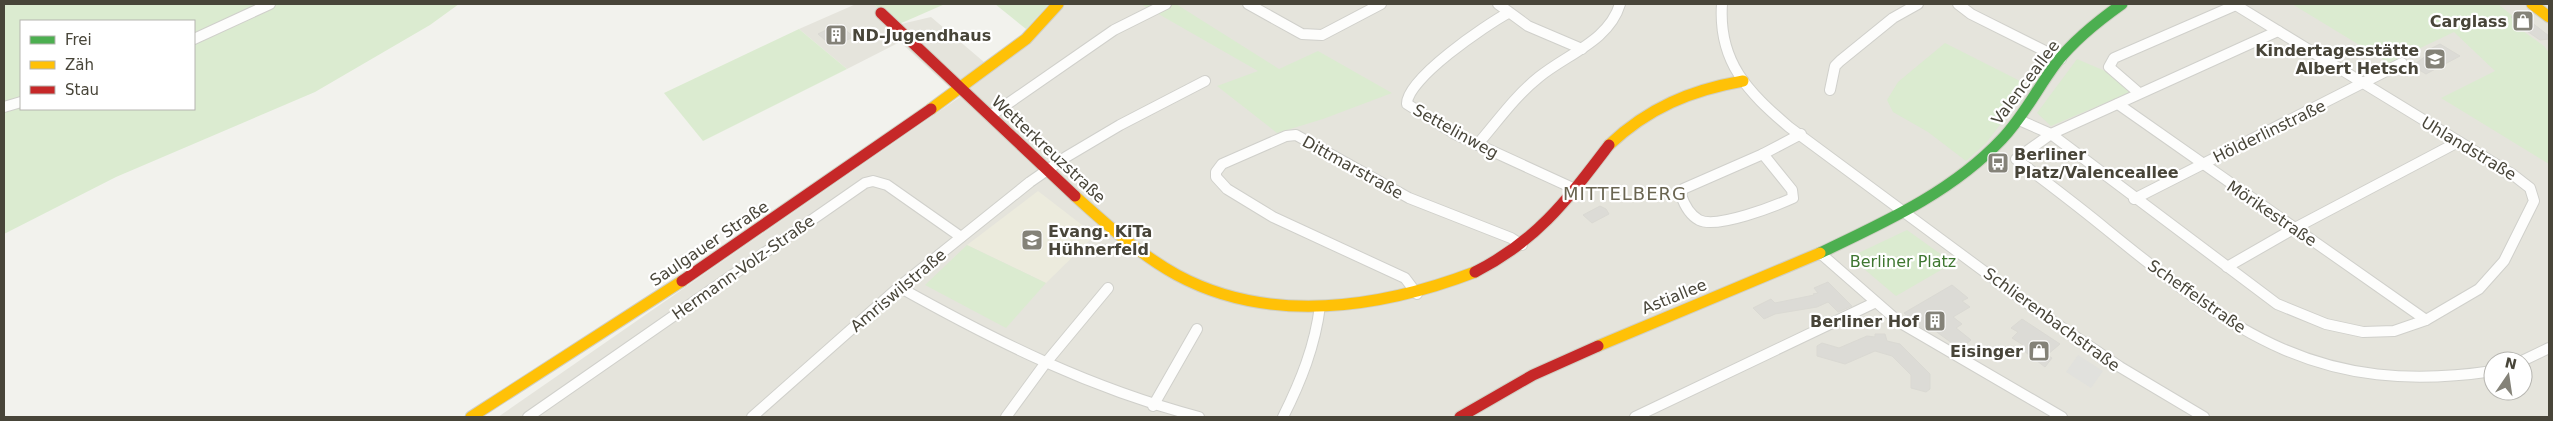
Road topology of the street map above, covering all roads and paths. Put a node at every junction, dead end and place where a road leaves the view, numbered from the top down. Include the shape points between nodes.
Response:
1 (270, 4) edge
2 (1058, 4) edge
3 (1139, 4) edge
4 (1166, 4) edge
5 (1248, 4) edge
6 (1381, 4) edge
7 (1498, 4) edge
8 (1620, 4) edge
9 (1722, 4) edge
10 (1918, 4) edge
11 (1958, 4) edge
12 (2122, 4) edge
13 (2235, 4) edge
14 (2532, 4) edge
15 (1150, 11) junction
16 (880, 13) dead end
17 (1508, 13) junction
18 (2547, 13) edge
19 (2278, 31) junction
20 (195, 39) edge
21 (1582, 48) junction
22 (2061, 59) junction
23 (2402, 63) dead end
24 (1742, 80) junction
25 (1204, 81) dead end
26 (2364, 84) junction
27 (960, 88) junction
28 (1830, 90) dead end
29 (2139, 93) junction
30 (20, 102) edge
31 (2118, 104) junction
32 (4, 107) edge
33 (990, 116) junction
34 (2019, 120) junction
35 (1801, 134) junction
36 (2051, 134) junction
37 (2458, 142) junction
38 (1477, 145) junction
39 (1763, 154) junction
40 (2202, 165) junction
41 (1047, 169) junction
42 (1577, 190) junction
43 (2134, 198) junction
44 (1904, 214) junction
45 (2295, 228) junction
46 (961, 237) junction
47 (1522, 245) junction
48 (1820, 253) junction
49 (2227, 267) junction
50 (899, 287) junction
51 (1108, 288) dead end
52 (1417, 294) junction
53 (1874, 303) junction
54 (1320, 306) junction
55 (2426, 320) junction
56 (1197, 329) dead end
57 (2549, 348) edge
58 (2533, 356) edge
59 (1044, 365) junction
60 (2483, 372) edge
61 (1153, 406) junction
62 (471, 417) edge
63 (528, 417) edge
64 (752, 417) edge
65 (1006, 417) edge
66 (1199, 417) edge
67 (1283, 417) edge
68 (1460, 417) edge
69 (1635, 417) edge
70 (2062, 417) edge
71 (2204, 417) edge

1 - 20 street
2 - 27 street, Saulgauer Straße via 1026,39
3 - 15 street
4 - 15 street
5 - 6 street via 1302,34 1312,36 1322,35
7 - 17 street
8 - 21 street via 1617,14 1602,34
9 - 24 street, Schlierenbachstraße via 1723,41 1728,57
10 - 28 street via 1893,18 1840,61
11 - 22 street via 1971,14
12 - 22 street, Valenceallee via 2094,25
13 - 19 street, Uhlandstraße
13 - 29 street via 2114,58 2109,67
14 - 18 street
15 - 33 street via 1055,68
16 - 27 street
17 - 21 street via 1528,26
17 - 38 street, Settelinweg via 1450,50 1406,100 1413,109
19 - 26 street, Uhlandstraße
19 - 29 street
21 - 38 street via 1526,89
22 - 34 street, Valenceallee
23 - 26 street, Hölderlinstraße
24 - 35 street, Schlierenbachstraße
24 - 42 street, Wetterkreuzstraße via 1691,91 1650,110 1611,143
25 - 41 street, Amriswilstraße via 1120,125
26 - 37 street, Uhlandstraße
26 - 40 street, Hölderlinstraße
27 - 33 street, Wetterkreuzstraße
27 - 62 street, Saulgauer Straße via 678,284
29 - 31 street
30 - 32 street
31 - 36 street
31 - 40 street, Mörikestraße
33 - 41 street, Wetterkreuzstraße
34 - 36 street, Uhlandstraße
34 - 44 street, Valenceallee via 1969,171
35 - 39 street
35 - 44 street, Schlierenbachstraße
36 - 43 street, Uhlandstraße
36 - 60 street, Scheffelstraße via 2016,160 2228,322 2263,341 2316,362 2377,376 2421,379
37 - 45 street
37 - 55 street, Uhlandstraße via 2522,181 2530,188 2534,201 2504,261 2479,289
38 - 42 street, Settelinweg
39 - 39 street via 1683,189 1680,195 1694,217 1716,222 1793,198 1792,190
40 - 43 street, Hölderlinstraße
40 - 45 street, Mörikestraße
41 - 46 street, Amriswilstraße
41 - 54 street, Wetterkreuzstraße via 1140,251 1180,276 1241,299
42 - 47 street, Wetterkreuzstraße via 1551,220
43 - 49 street, Uhlandstraße
44 - 48 street, Astiallee
44 - 71 street, Schlierenbachstraße via 2099,354
45 - 49 street
45 - 55 street, Mörikestraße
46 - 50 street, Amriswilstraße
46 - 63 street, Hermann-Volz-Straße via 887,185 874,181 865,183
47 - 52 street, Wetterkreuzstraße via 1486,268
47 - 52 street, Dittmarstraße via 1409,198 1296,135 1286,136 1218,168 1216,177 1219,182 1235,194 1264,212 1406,278
48 - 53 street
48 - 68 street, Astiallee via 1550,368
49 - 55 street, Uhlandstraße via 2277,304 2326,324 2363,332 2394,331
50 - 59 street via 980,334
50 - 64 street, Amriswilstraße
51 - 59 street
52 - 54 street, Wetterkreuzstraße
53 - 69 street
53 - 70 street via 1918,334
54 - 67 street via 1314,344
56 - 61 street
57 - 58 street
59 - 61 street
59 - 65 street
61 - 66 street

